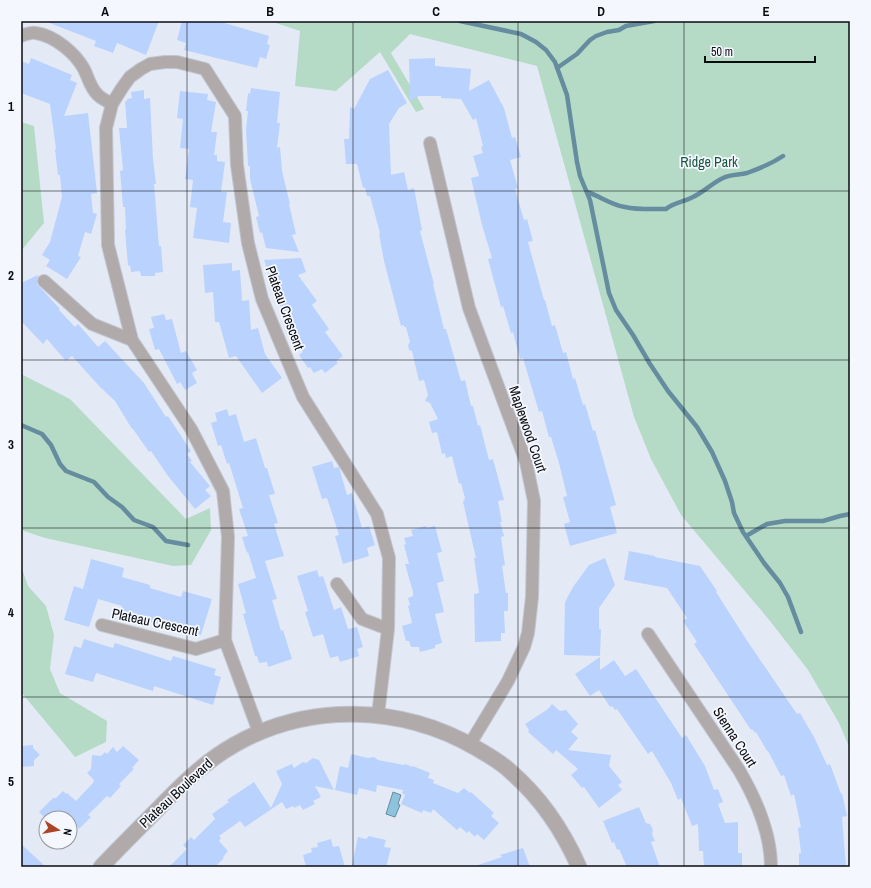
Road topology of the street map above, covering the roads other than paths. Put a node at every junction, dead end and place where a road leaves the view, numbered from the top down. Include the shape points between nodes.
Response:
1 (21, 36) edge
2 (112, 104) junction
3 (430, 143) dead end
4 (44, 281) dead end
5 (132, 340) junction
6 (337, 584) dead end
7 (102, 625) dead end
8 (388, 629) junction
9 (648, 634) dead end
10 (225, 640) junction
11 (378, 715) junction
12 (259, 732) junction
13 (470, 744) junction
14 (101, 867) edge
15 (579, 867) edge
16 (771, 867) edge

1 - 2 street via 36,33 56,41 69,51 83,68 97,95
2 - 5 street, Plateau Crescent via 106,128 108,245
2 - 8 street, Plateau Crescent via 130,77 141,69 150,64 177,62 205,69 235,116 237,165 248,243 262,299 303,397 377,514 389,558
3 - 13 street, Maplewood Court via 469,308 526,462 534,501 532,597 528,633 508,681
4 - 5 street via 92,324
5 - 10 street, Plateau Crescent via 191,429 223,491 228,537
6 - 8 street via 362,618
7 - 10 street, Plateau Crescent via 196,649
8 - 11 street, Plateau Crescent
9 - 16 street, Sienna Court via 751,790 766,830
10 - 12 street, Plateau Crescent
11 - 12 street, Plateau Boulevard via 349,714 303,718
11 - 13 street, Plateau Boulevard via 424,724
12 - 14 street, Plateau Boulevard via 214,757 192,775
13 - 15 street, Plateau Boulevard via 504,766 528,788 560,830

